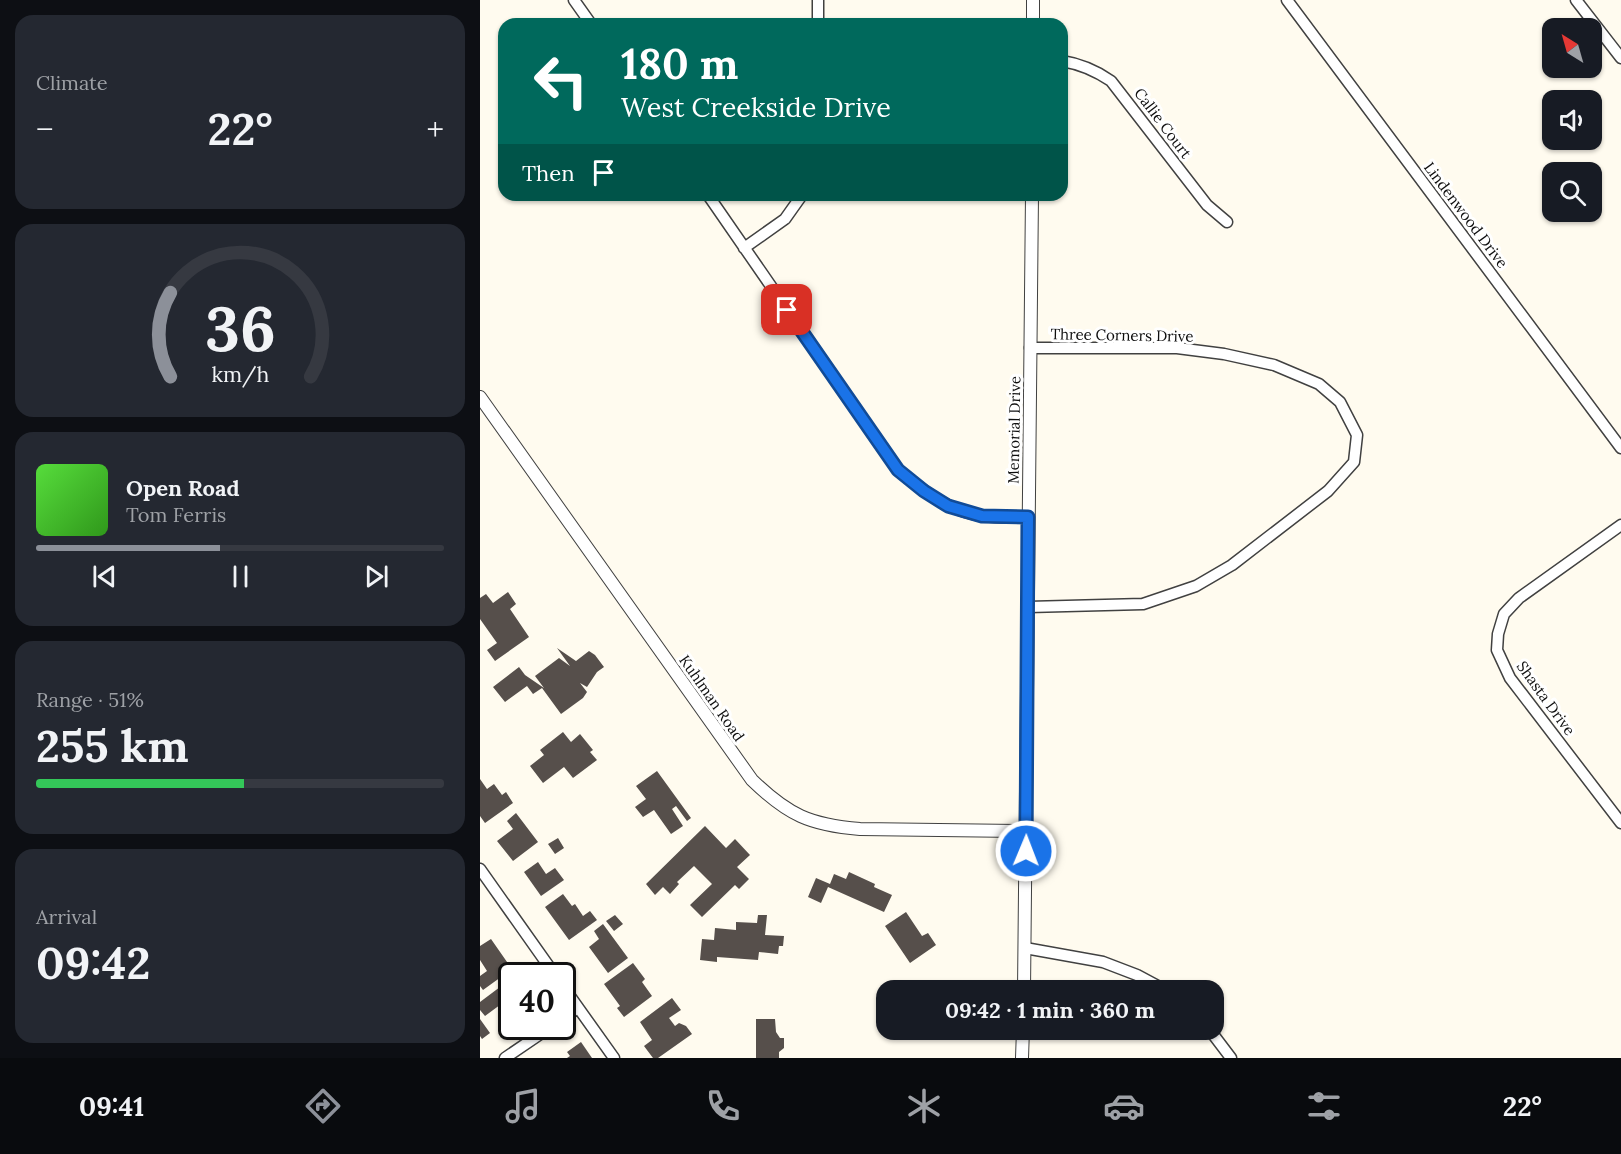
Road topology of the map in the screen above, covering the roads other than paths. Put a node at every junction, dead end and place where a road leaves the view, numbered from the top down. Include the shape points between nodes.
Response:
1 (574, 0) edge
2 (818, 0) edge
3 (1033, 0) edge
4 (1287, 0) edge
5 (1576, 0) edge
6 (587, 18) edge
7 (818, 18) edge
8 (1033, 18) edge
9 (1621, 58) edge
10 (1068, 62) edge
11 (712, 201) edge
12 (798, 201) edge
13 (1032, 201) edge
14 (1227, 222) dead end
15 (744, 248) junction
16 (1030, 348) junction
17 (480, 397) edge
18 (1621, 448) edge
19 (1028, 517) junction
20 (1621, 525) edge
21 (1028, 607) junction
22 (1621, 823) edge
23 (1026, 831) junction
24 (480, 869) edge
25 (1025, 948) junction
26 (546, 962) edge
27 (1024, 980) edge
28 (1146, 980) edge
29 (576, 1004) edge
30 (579, 1008) junction
31 (576, 1010) edge
32 (531, 1040) edge
33 (1023, 1040) edge
34 (1217, 1040) edge
35 (505, 1058) edge
36 (614, 1058) edge
37 (1022, 1058) edge
38 (1231, 1058) edge

1 - 6 street
2 - 7 street
3 - 8 street
4 - 18 street, Lindenwood Drive
5 - 9 street
10 - 14 street, Callie Court via 1095,70 1111,81 1207,205
11 - 15 street
12 - 15 street via 785,219
13 - 16 street, Memorial Drive
15 - 19 street via 898,470 948,506 982,516
16 - 19 street, Memorial Drive
16 - 21 street, Three Corners Drive via 1177,348 1274,365 1319,384 1340,402 1357,435 1354,462 1329,491 1232,565 1196,586 1143,603
17 - 23 street, Kuhlman Road via 752,780 784,808 835,827
19 - 21 street, Memorial Drive
20 - 22 street, Shasta Drive via 1519,598 1504,614 1497,650 1509,678
21 - 23 street, Memorial Drive
23 - 25 street, Memorial Drive
24 - 26 street
25 - 27 street, Memorial Drive
25 - 28 street via 1102,962
29 - 30 street
30 - 31 street
30 - 36 street
32 - 35 street
33 - 37 street
34 - 38 street

